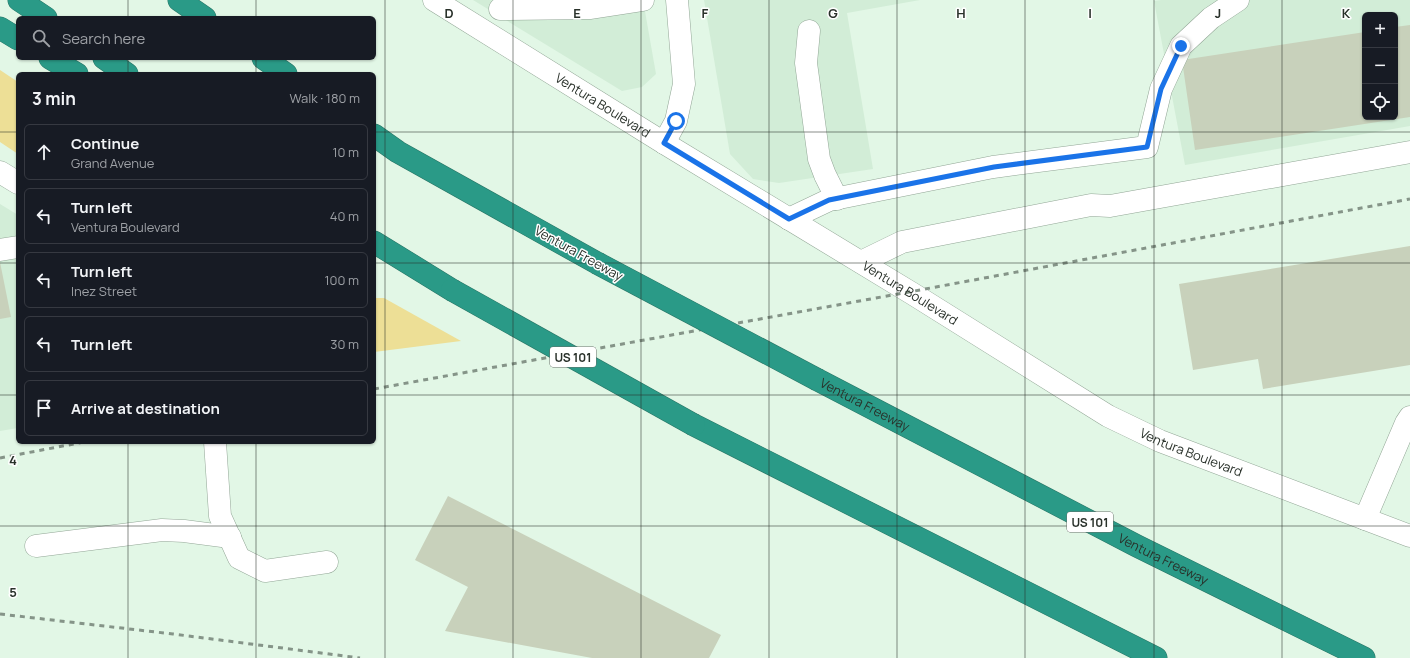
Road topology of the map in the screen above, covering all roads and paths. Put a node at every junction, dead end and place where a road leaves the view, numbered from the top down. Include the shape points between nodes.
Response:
1 (19, 0) edge
2 (179, 0) edge
3 (434, 0) edge
4 (643, 0) edge
5 (677, 0) edge
6 (1238, 0) edge
7 (499, 4) edge
8 (43, 16) edge
9 (202, 16) edge
10 (0, 28) edge
11 (809, 31) dead end
12 (486, 32) junction
13 (16, 38) edge
14 (53, 60) edge
15 (107, 60) edge
16 (266, 60) edge
17 (74, 72) edge
18 (124, 72) edge
19 (283, 72) edge
20 (376, 136) edge
21 (664, 143) junction
22 (1410, 152) edge
23 (0, 172) edge
24 (16, 182) edge
25 (837, 199) junction
26 (789, 219) junction
27 (376, 243) edge
28 (16, 247) edge
29 (0, 250) edge
30 (861, 262) junction
31 (1410, 417) edge
32 (215, 444) edge
33 (1365, 519) junction
34 (1410, 536) edge
35 (230, 537) junction
36 (36, 546) dead end
37 (327, 562) dead end
38 (1156, 658) edge
39 (1364, 658) edge

1 - 8 highway
2 - 9 highway
3 - 12 street, Ventura Boulevard
4 - 7 street via 591,8
5 - 21 street via 684,84 676,121
6 - 25 street via 1211,18 1181,46 1161,89 1147,147 994,167
7 - 12 street
10 - 13 highway
11 - 25 street via 806,63 819,159
12 - 21 street, Ventura Boulevard
14 - 17 highway
15 - 18 highway
16 - 19 highway
20 - 39 highway, Ventura Freeway / US 101, bridge via 398,152 597,263 818,380 1137,546
21 - 26 street, Ventura Boulevard
22 - 30 street via 1110,206 1091,205 902,242
23 - 24 street
25 - 26 street via 829,200
26 - 30 street, Ventura Boulevard
27 - 38 highway, US 101, bridge via 452,290 694,424
28 - 29 street
30 - 33 street, Ventura Boulevard via 1108,416 1160,441
31 - 33 street
32 - 35 street via 220,516
33 - 34 street, Ventura Boulevard
35 - 36 street via 162,530
35 - 37 street via 239,558 265,571

